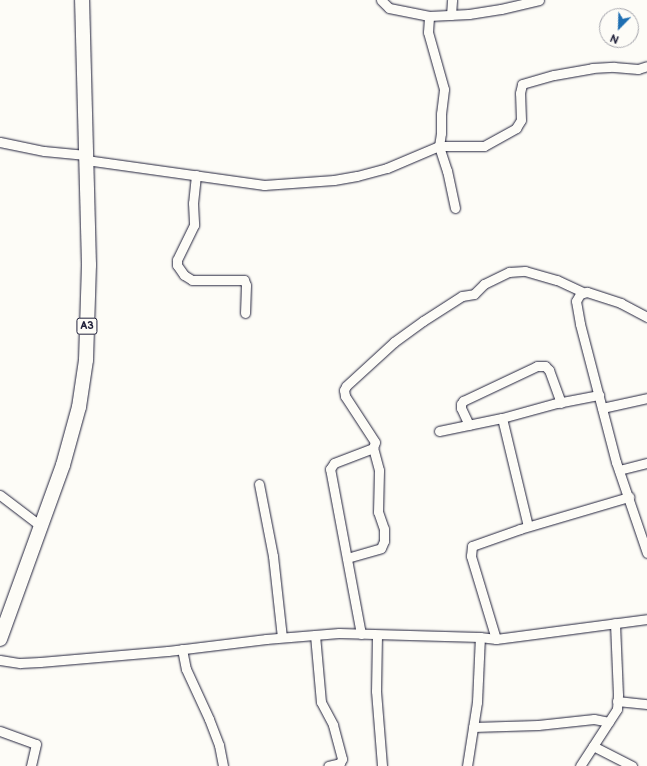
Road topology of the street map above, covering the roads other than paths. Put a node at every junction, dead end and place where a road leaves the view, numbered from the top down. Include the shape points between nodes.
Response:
1 (82, 0) edge
2 (381, 0) edge
3 (452, 0) edge
4 (539, 0) edge
5 (451, 15) junction
6 (429, 16) junction
7 (647, 66) edge
8 (0, 142) edge
9 (439, 146) junction
10 (86, 157) junction
11 (196, 176) junction
12 (455, 208) dead end
13 (581, 295) junction
14 (245, 312) dead end
15 (647, 317) edge
16 (599, 395) junction
17 (647, 398) edge
18 (561, 403) junction
19 (602, 408) junction
20 (502, 418) junction
21 (469, 425) junction
22 (439, 431) dead end
23 (373, 448) junction
24 (647, 463) edge
25 (619, 470) junction
26 (259, 484) dead end
27 (0, 496) edge
28 (629, 497) junction
29 (528, 526) junction
30 (42, 527) junction
31 (645, 541) edge
32 (647, 553) edge
33 (347, 558) junction
34 (647, 619) edge
35 (615, 623) junction
36 (361, 634) junction
37 (315, 635) junction
38 (377, 635) junction
39 (282, 637) junction
40 (480, 637) junction
41 (0, 639) edge
42 (496, 639) junction
43 (182, 649) junction
44 (0, 660) edge
45 (618, 701) junction
46 (647, 704) edge
47 (475, 714) junction
48 (605, 723) junction
49 (473, 727) junction
50 (492, 727) junction
51 (0, 731) edge
52 (593, 746) junction
53 (31, 766) edge
54 (223, 766) edge
55 (328, 766) edge
56 (382, 766) edge
57 (467, 766) edge
58 (580, 766) edge
59 (632, 766) edge

1 - 10 highway, A3
2 - 6 street via 389,8
3 - 5 street
4 - 5 street via 501,9
5 - 6 street
6 - 9 street via 428,32 444,89
7 - 9 street via 638,69 592,68 524,82 520,89 521,120 516,128 484,146
8 - 10 street
9 - 11 street via 387,168 334,180 264,184
9 - 12 street via 448,171
10 - 11 street
10 - 30 highway, A3 via 86,360 79,407
11 - 14 street via 194,225 177,265 184,275 192,280 244,280
13 - 15 street via 622,303
13 - 16 street via 577,308
13 - 23 street via 575,288 557,280 525,271 509,272 484,284 474,294 462,296 394,342 344,390 345,396 375,442
16 - 18 street
16 - 19 street
17 - 19 street
18 - 20 street
18 - 21 street via 549,370 545,366 537,366 463,402 461,408
19 - 25 street
20 - 21 street
20 - 29 street
21 - 22 street
23 - 33 street via 379,470 378,512 384,529 384,541 381,548
23 - 33 street via 334,463 330,469
24 - 25 street
25 - 28 street
26 - 39 street via 272,556
27 - 30 street
28 - 29 street
28 - 31 street
29 - 42 street via 482,541 472,546 470,552
30 - 41 highway, A3
31 - 32 street
33 - 36 street
34 - 35 street
35 - 42 street
35 - 45 street
36 - 37 street
36 - 38 street
37 - 39 street
37 - 55 street via 321,702 332,725 342,759 340,763
38 - 40 street
38 - 56 street via 376,691
39 - 43 street
40 - 42 street
40 - 47 street
43 - 44 street via 20,663
43 - 54 street via 186,669 219,745
45 - 46 street
45 - 48 street via 617,709
47 - 49 street
47 - 50 street
48 - 50 street via 590,719
48 - 52 street
49 - 50 street
49 - 57 street
51 - 53 street via 36,744
52 - 58 street
52 - 59 street

